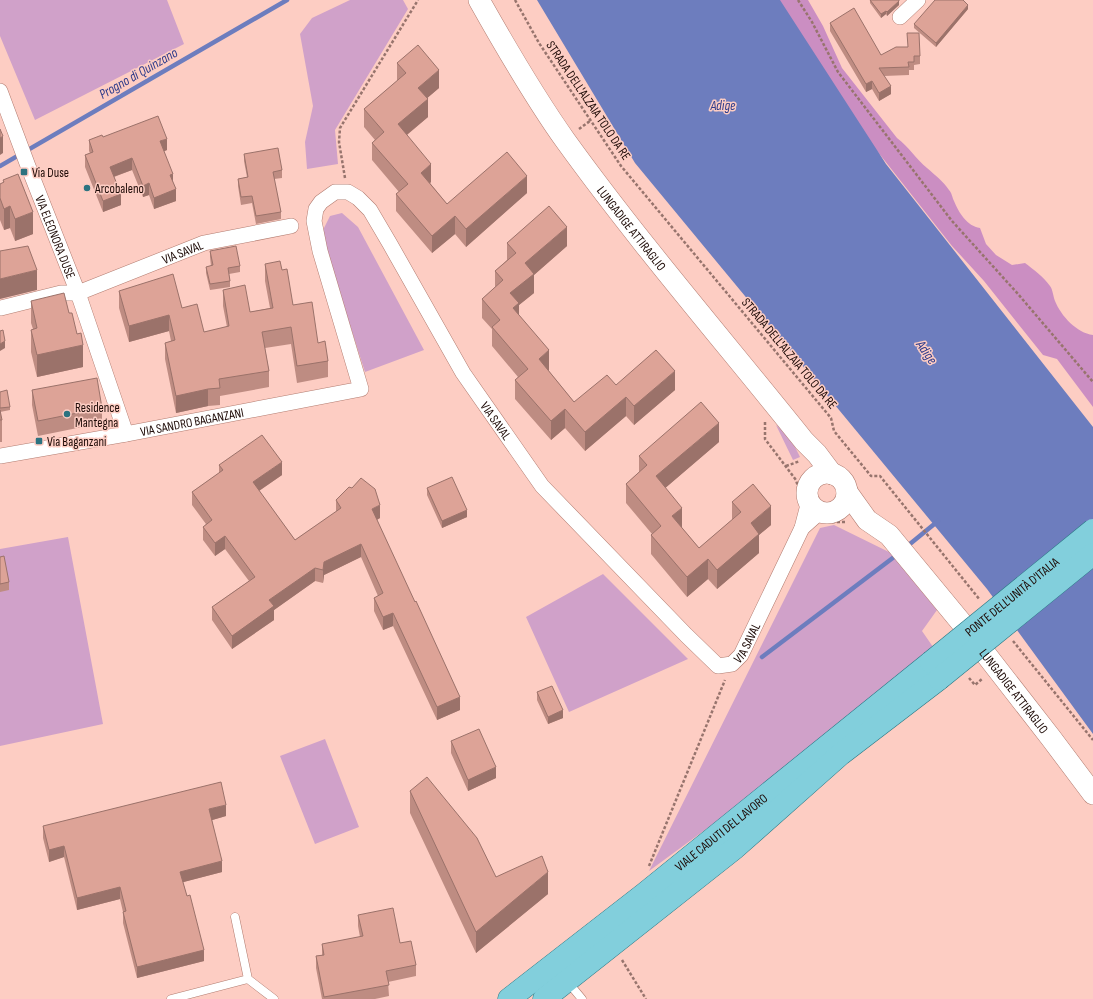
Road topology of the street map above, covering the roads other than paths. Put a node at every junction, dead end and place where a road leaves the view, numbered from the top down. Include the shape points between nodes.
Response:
1 (479, 0) edge
2 (918, 0) edge
3 (900, 17) dead end
4 (0, 91) edge
5 (348, 192) joint
6 (291, 226) dead end
7 (78, 293) junction
8 (1, 308) dead end
9 (126, 434) junction
10 (0, 456) edge
11 (822, 477) junction
12 (846, 492) junction
13 (835, 515) junction
14 (1093, 530) edge
15 (1093, 554) edge
16 (935, 671) junction
17 (1093, 794) edge
18 (235, 917) dead end
19 (248, 979) junction
20 (566, 980) junction
21 (171, 999) edge
22 (274, 999) edge
23 (509, 999) edge
24 (544, 999) edge
25 (582, 999) edge

1 - 11 street, LUNGADIGE ATTIRAGLIO via 517,68 564,139 638,236 804,441 806,458
2 - 3 street
4 - 7 street, VIA ELEONORA DUSE
5 - 9 street, VIA SANDRO BAGANZANI via 335,192 321,202 316,209 314,221 320,251 361,389
5 - 13 street, VIA SAVAL via 370,210 463,373 542,486 718,666 732,664 741,655 802,528
6 - 7 street, VIA SAVAL via 204,244
7 - 8 street, VIA ELEONORA DUSE via 61,293
7 - 9 street, VIA ELEONORA DUSE
9 - 10 street, VIA SANDRO BAGANZANI
11 - 12 street, LUNGADIGE ATTIRAGLIO via 842,481
11 - 13 street via 809,485 807,491
12 - 13 street, LUNGADIGE ATTIRAGLIO
12 - 13 street via 844,504
13 - 17 street, LUNGADIGE ATTIRAGLIO via 889,535 997,668
14 - 16 main road, PONTE DELL'UNITÀ D'ITALIA, bridge
15 - 16 main road, PONTE DELL'UNITÀ D'ITALIA, bridge via 957,664
16 - 20 main road, VIALE CADUTI DEL LAVORO via 735,848
16 - 23 main road, VIALE CADUTI DEL LAVORO
18 - 19 lane
19 - 21 lane
19 - 22 lane
20 - 24 main road, VIALE CADUTI DEL LAVORO
20 - 25 lane

